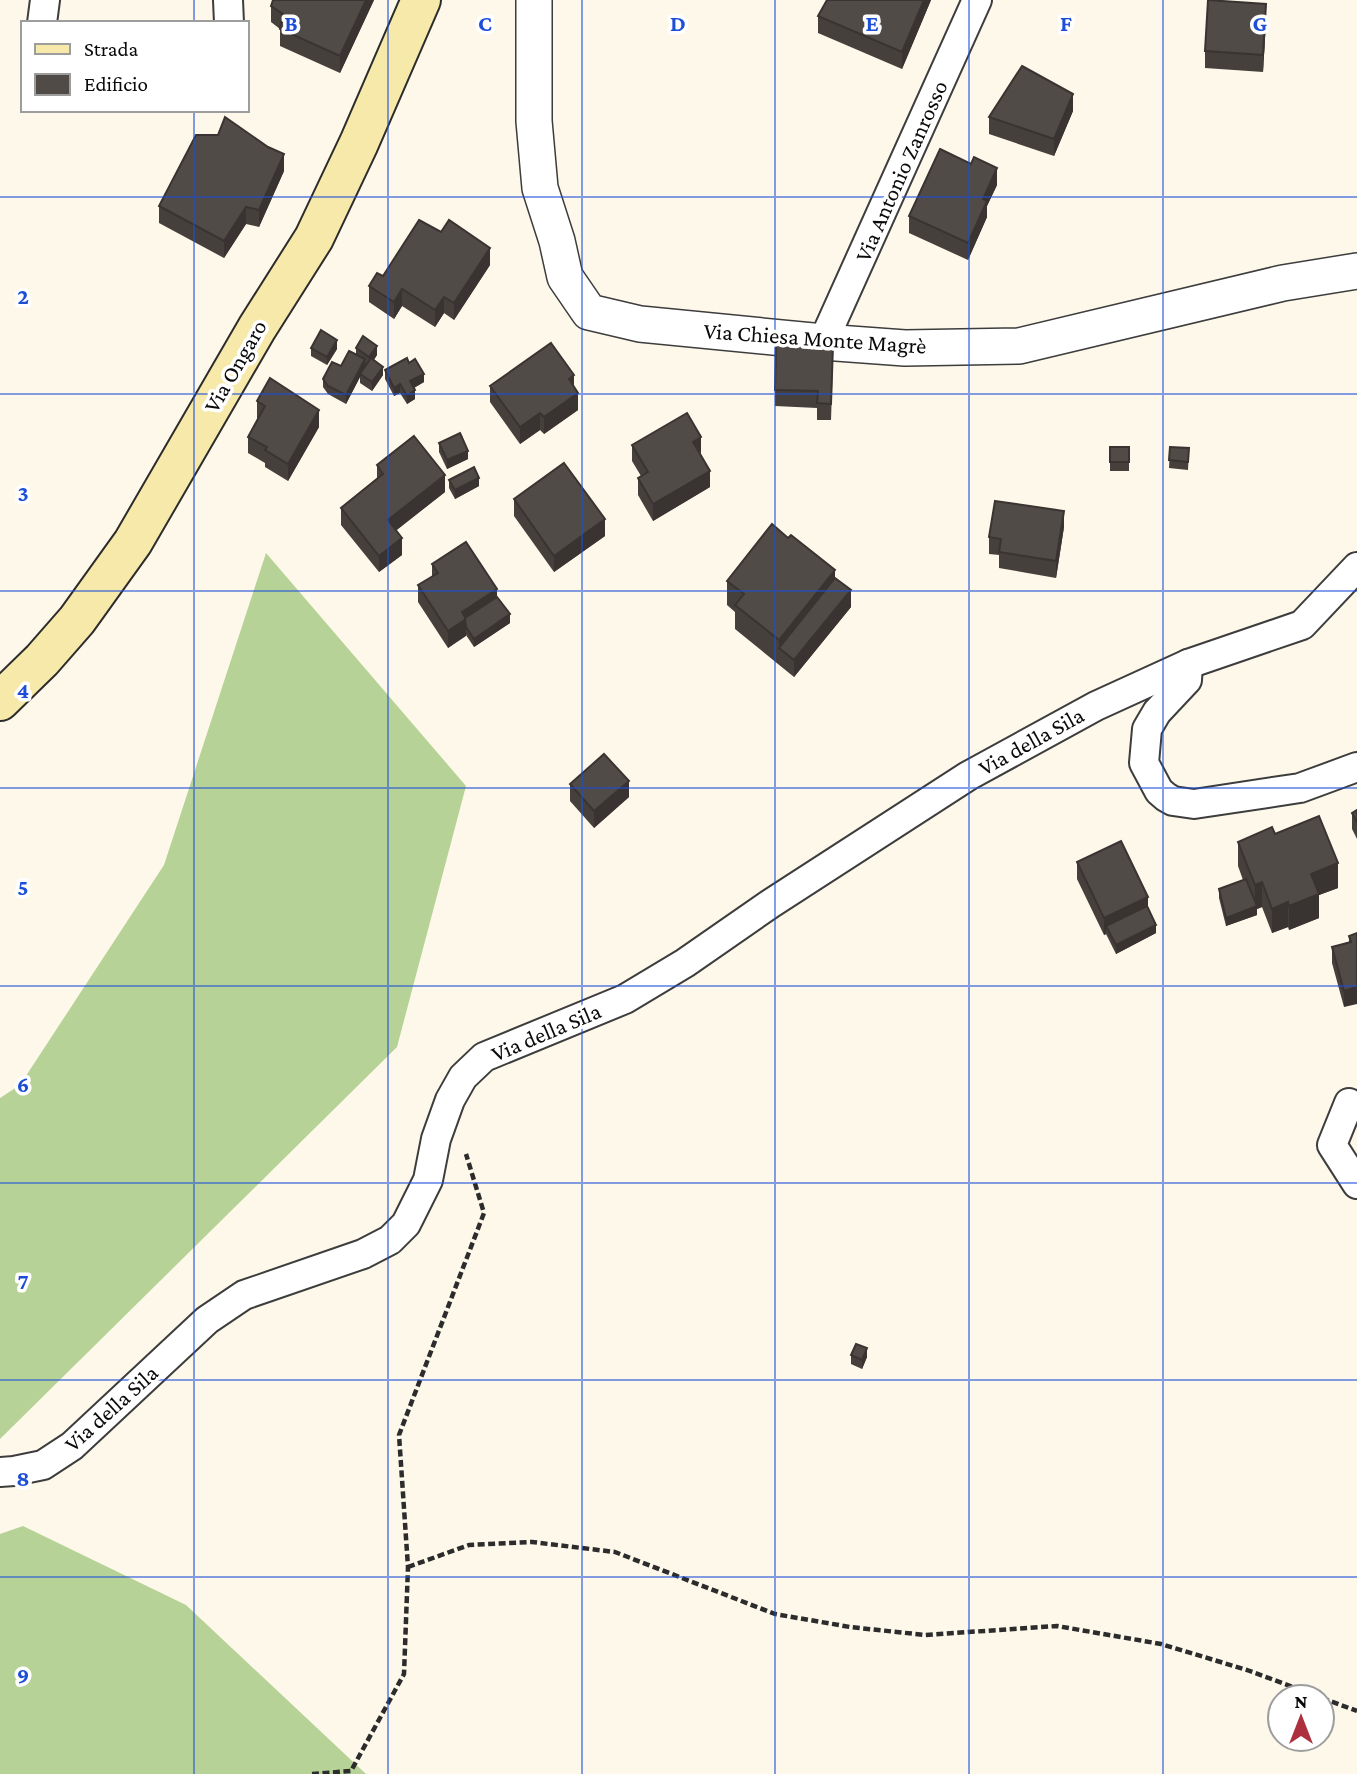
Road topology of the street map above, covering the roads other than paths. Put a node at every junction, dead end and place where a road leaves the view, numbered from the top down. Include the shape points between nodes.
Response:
1 (45, 0) edge
2 (228, 0) edge
3 (421, 0) edge
4 (534, 0) edge
5 (977, 0) edge
6 (42, 21) edge
7 (229, 21) edge
8 (1357, 271) edge
9 (823, 342) junction
10 (1357, 567) edge
11 (1188, 664) junction
12 (0, 701) edge
13 (1357, 767) edge
14 (1349, 1103) dead end
15 (1357, 1184) edge
16 (0, 1472) edge

1 - 6 street
2 - 7 street
3 - 12 main road, Via Ongaro via 314,238 133,542 77,621
4 - 9 street, Via Chiesa Monte Magrè via 534,121 540,188 565,277 589,312 640,324
5 - 9 street, Via Antonio Zanrosso
8 - 9 street, Via Chiesa Monte Magrè via 1283,283 1020,346 905,348
10 - 11 street, Via della Sila via 1302,625
11 - 13 street via 1186,680 1147,729 1144,763 1166,797 1194,804 1300,788
11 - 16 street, Via della Sila via 1096,706 968,776 625,999 484,1057 463,1077 450,1100 428,1180 407,1224 390,1240 363,1254 244,1295 207,1320 72,1446 43,1465
14 - 15 street via 1332,1144

